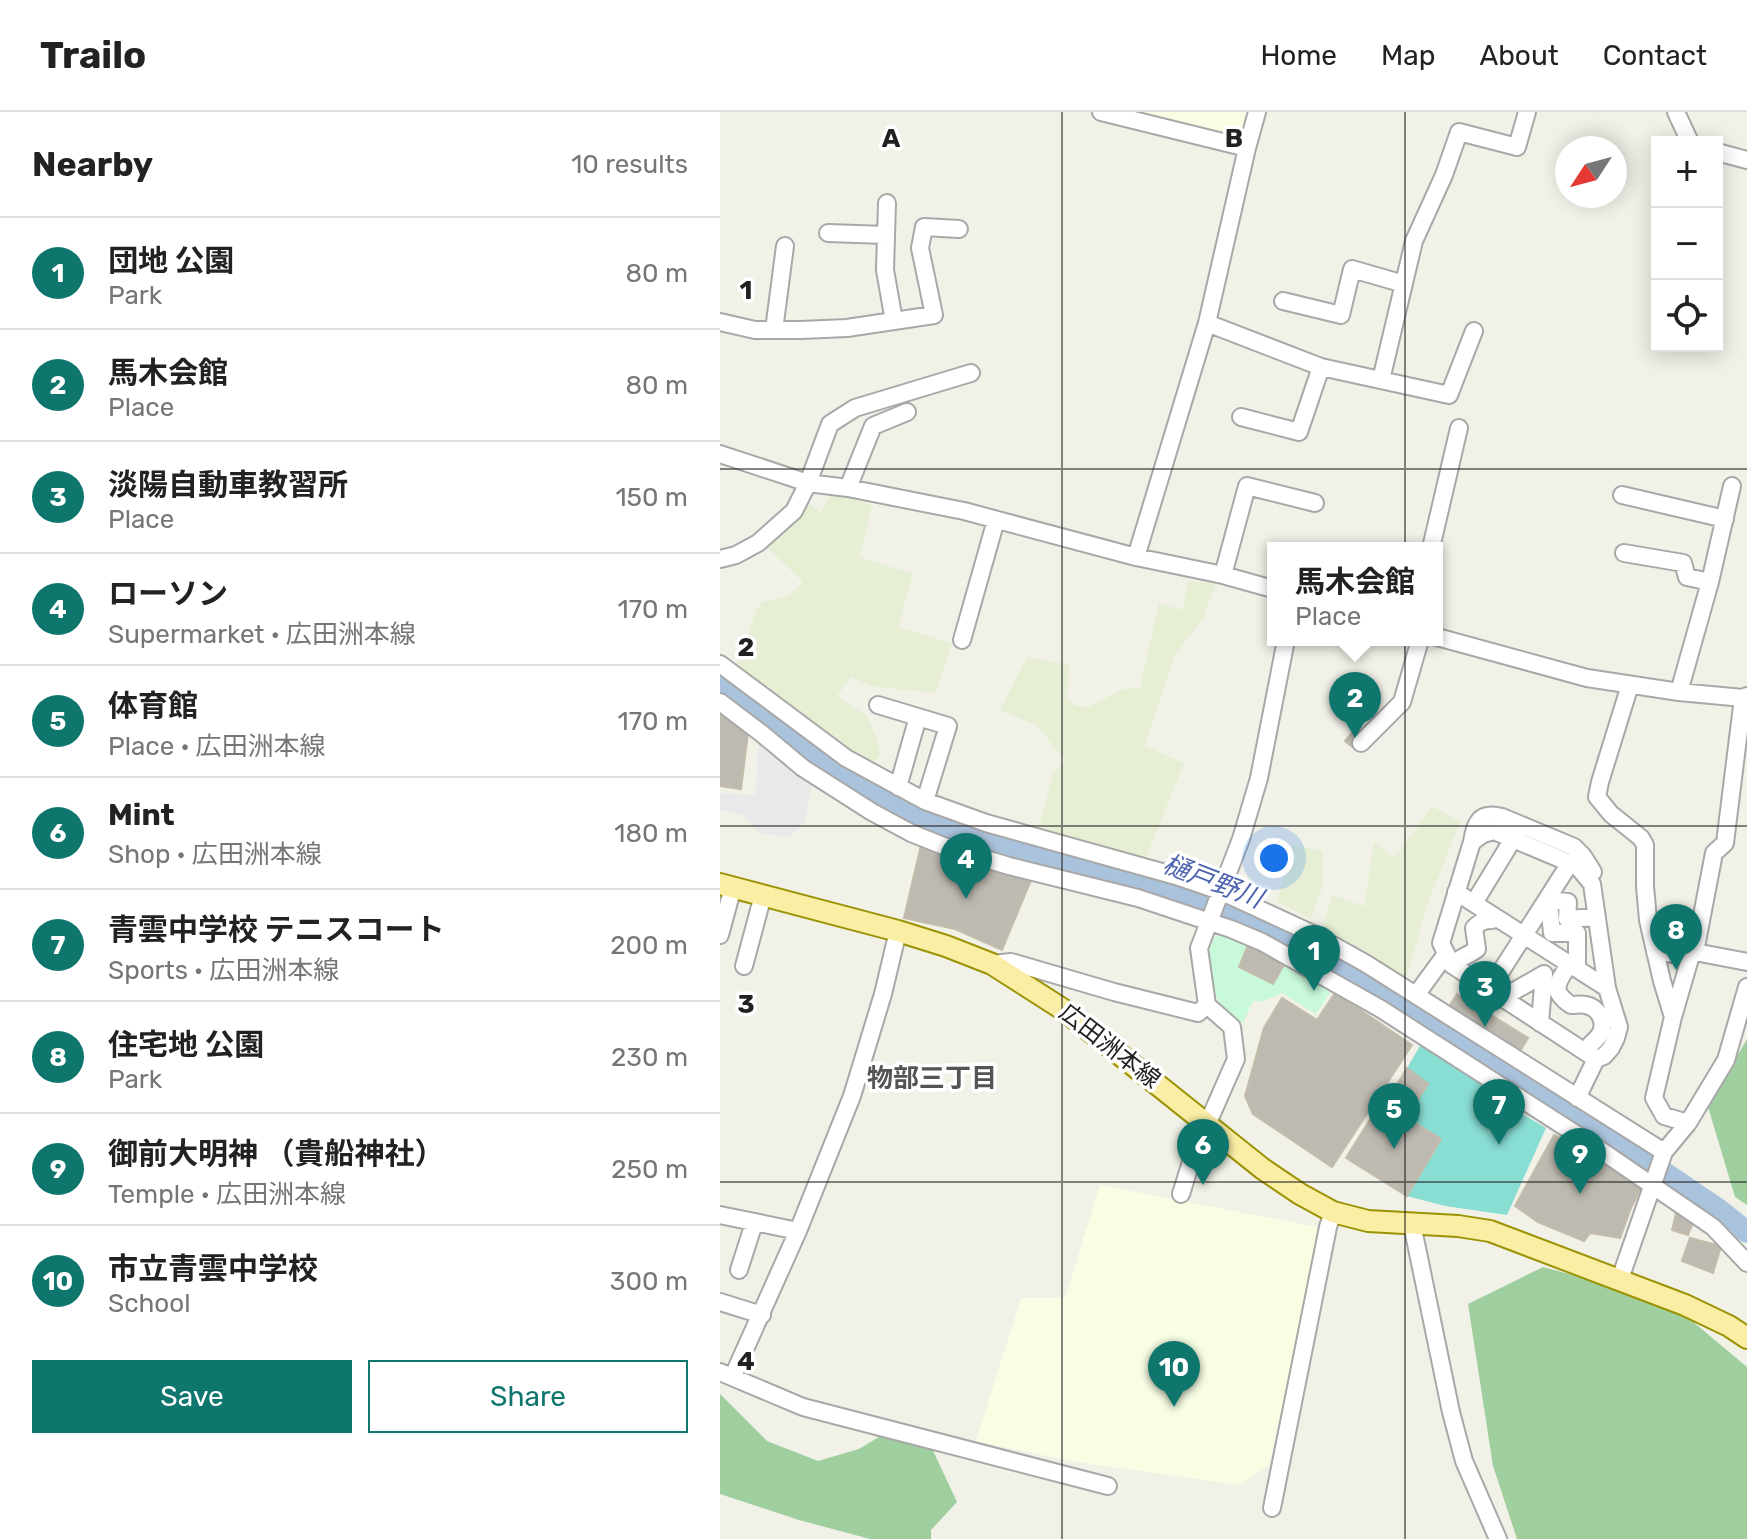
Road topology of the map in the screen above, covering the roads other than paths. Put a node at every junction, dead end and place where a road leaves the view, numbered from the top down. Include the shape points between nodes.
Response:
1 (1101, 112) edge
2 (1257, 112) edge
3 (1527, 112) edge
4 (1676, 112) edge
5 (1687, 136) edge
6 (1247, 148) junction
7 (1723, 154) edge
8 (1747, 160) edge
9 (887, 203) dead end
10 (959, 229) dead end
11 (828, 233) dead end
12 (886, 235) junction
13 (785, 246) dead end
14 (1404, 284) junction
15 (1283, 301) dead end
16 (894, 321) junction
17 (720, 322) edge
18 (1207, 323) junction
19 (774, 330) junction
20 (1474, 331) dead end
21 (1321, 367) junction
22 (971, 373) dead end
23 (1381, 380) junction
24 (907, 412) dead end
25 (1241, 417) dead end
26 (1459, 428) dead end
27 (720, 454) edge
28 (808, 483) junction
29 (1732, 486) dead end
30 (848, 488) junction
31 (1622, 495) dead end
32 (1315, 503) dead end
33 (1725, 519) junction
34 (996, 520) junction
35 (1432, 542) edge
36 (1624, 553) dead end
37 (1136, 557) junction
38 (720, 559) edge
39 (1223, 575) junction
40 (1710, 582) junction
41 (1267, 587) edge
42 (1443, 639) edge
43 (962, 640) dead end
44 (1285, 646) edge
45 (1418, 646) edge
46 (720, 664) edge
47 (1630, 685) junction
48 (1679, 692) junction
49 (1745, 697) edge
50 (720, 702) edge
51 (878, 705) dead end
52 (918, 717) junction
53 (1361, 743) dead end
54 (898, 787) junction
55 (925, 801) junction
56 (1513, 839) junction
57 (1472, 842) junction
58 (1570, 863) junction
59 (727, 885) edge
60 (1593, 887) junction
61 (1220, 891) junction
62 (1456, 892) junction
63 (763, 895) junction
64 (1474, 903) junction
65 (1543, 906) junction
66 (1495, 917) junction
67 (1597, 917) junction
68 (1209, 923) junction
69 (898, 931) junction
70 (720, 935) edge
71 (1524, 935) junction
72 (1655, 952) junction
73 (1693, 953) junction
74 (1449, 960) junction
75 (1747, 962) edge
76 (992, 964) junction
77 (744, 966) dead end
78 (1573, 966) junction
79 (1747, 987) edge
80 (1607, 988) junction
81 (1495, 994) junction
82 (1416, 995) junction
83 (1207, 1005) junction
84 (1673, 1017) junction
85 (1540, 1023) junction
86 (1591, 1056) junction
87 (1577, 1098) junction
88 (1208, 1123) junction
89 (1688, 1123) junction
90 (1664, 1152) junction
91 (1654, 1186) junction
92 (1181, 1194) dead end
93 (1333, 1212) junction
94 (720, 1215) edge
95 (754, 1223) junction
96 (1412, 1224) junction
97 (798, 1231) junction
98 (1747, 1263) edge
99 (739, 1270) dead end
100 (1620, 1279) junction
101 (720, 1302) edge
102 (762, 1315) junction
103 (1747, 1338) edge
104 (726, 1374) edge
105 (1108, 1486) dead end
106 (1272, 1508) dead end
107 (1498, 1539) edge

1 - 6 street
2 - 6 street
3 - 14 street via 1517,147 1459,132 1414,241
4 - 5 street
6 - 18 street
7 - 8 street
9 - 12 street
10 - 16 street via 924,227 920,248 934,315
11 - 12 street
12 - 16 street via 885,270
13 - 19 street
14 - 15 street via 1352,269 1341,315
14 - 23 street
16 - 19 street
17 - 19 street
18 - 21 street
18 - 37 street
20 - 23 street via 1449,395
21 - 23 street
21 - 25 street via 1299,432
22 - 28 street via 855,408 830,424
24 - 30 street via 873,426
26 - 35 street
27 - 28 street
28 - 30 street
28 - 38 street via 780,525 758,543
29 - 33 street
30 - 34 street
31 - 33 street
32 - 39 street via 1247,486
33 - 40 street
34 - 37 street
34 - 43 street
36 - 40 street via 1683,563 1687,577
37 - 39 street
39 - 41 street
40 - 48 street
42 - 47 street
44 - 61 street via 1259,778
45 - 53 street via 1402,702
46 - 54 street via 846,758
47 - 48 street
47 - 72 street via 1597,797 1645,845 1645,901
48 - 49 street
49 - 73 street via 1725,843 1714,853
50 - 68 street via 803,768 911,833
51 - 52 street
52 - 54 street
52 - 55 street via 948,726
54 - 55 street
55 - 61 street
56 - 57 street via 1494,831
56 - 58 street
56 - 64 street
57 - 60 street via 1482,818 1502,817 1574,847 1593,870
57 - 62 street
58 - 60 street
58 - 65 street
59 - 63 main road, 広田洲本線
59 - 70 street
60 - 67 street
61 - 68 street
61 - 82 street via 1326,940
62 - 64 street
62 - 74 street via 1441,943
63 - 69 main road, 広田洲本線
63 - 77 street
64 - 66 street
65 - 67 street via 1568,902 1567,919
65 - 71 street
65 - 78 street via 1550,912 1552,933 1577,933
66 - 71 street
66 - 74 street via 1474,928 1477,949
67 - 80 street
68 - 83 street via 1199,948
68 - 91 street via 1262,942 1381,1009
69 - 76 main road, 広田洲本線
69 - 97 street via 852,1096
71 - 78 street
71 - 81 street
72 - 73 street
72 - 84 street
73 - 75 street
73 - 84 street
74 - 81 street
74 - 82 street
76 - 83 street via 1011,962 1198,1013
76 - 88 main road, 広田洲本線 via 1064,1010
78 - 80 street
78 - 86 street via 1558,980 1557,989 1571,1005 1594,1008 1603,1021 1590,1043
79 - 89 street via 1726,1060
80 - 86 street via 1619,1027 1604,1056
81 - 85 street
81 - 85 street via 1544,974
82 - 87 street
83 - 88 street via 1232,1027 1236,1059
84 - 89 street via 1654,1098 1664,1116
85 - 86 street
86 - 87 street
87 - 90 street
88 - 92 street
88 - 93 main road, 広田洲本線 via 1263,1169
89 - 90 street
90 - 91 street
91 - 98 street via 1713,1227
91 - 100 street
93 - 96 main road, 広田洲本線
93 - 106 street
94 - 95 street
95 - 97 street
95 - 99 street
96 - 100 main road, 広田洲本線 via 1490,1231
96 - 107 street via 1464,1461
97 - 102 street
100 - 103 main road, 広田洲本線
101 - 102 street
102 - 104 street
104 - 105 street via 803,1407

